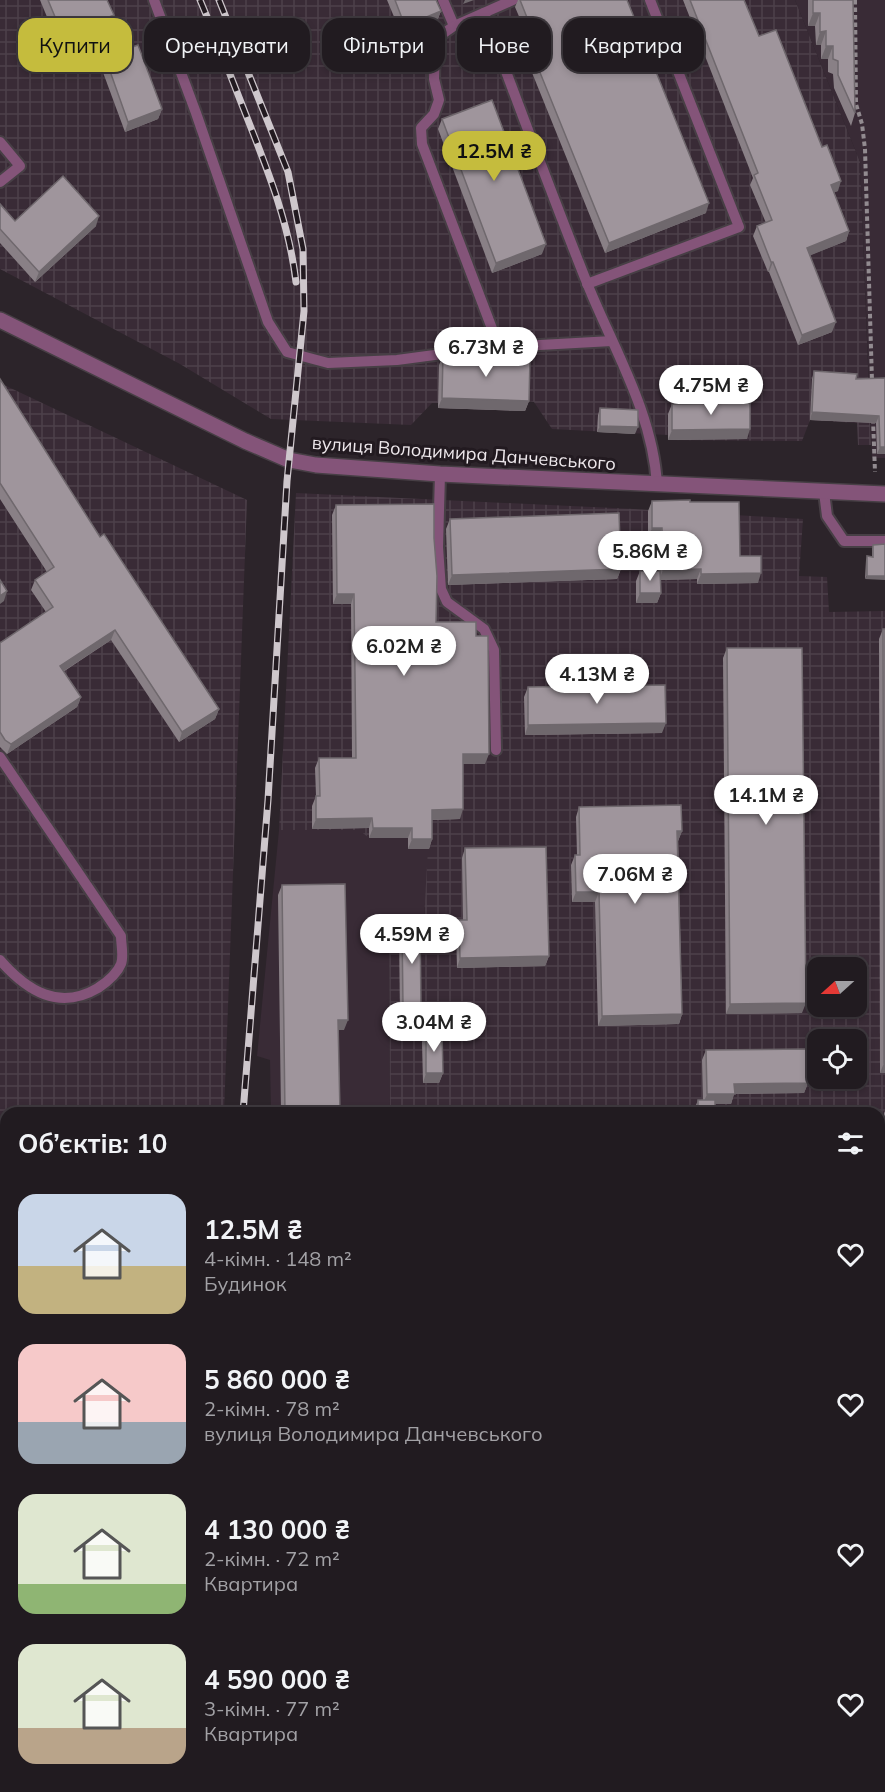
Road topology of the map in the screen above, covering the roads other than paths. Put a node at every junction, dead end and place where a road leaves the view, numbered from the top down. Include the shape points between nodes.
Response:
1 (154, 0) edge
2 (443, 0) edge
3 (513, 0) edge
4 (650, 0) edge
5 (484, 13) junction
6 (454, 26) junction
7 (0, 142) edge
8 (0, 182) edge
9 (587, 284) junction
10 (0, 320) edge
11 (612, 341) junction
12 (500, 347) junction
13 (440, 474) junction
14 (657, 484) junction
15 (824, 492) junction
16 (885, 494) edge
17 (885, 541) edge
18 (496, 750) dead end
19 (0, 757) edge
20 (0, 960) edge

1 - 12 lane via 268,322 287,352 328,363 397,360
2 - 6 lane
3 - 5 lane
4 - 9 lane via 739,227
5 - 6 lane
5 - 9 lane
6 - 12 lane via 441,35 435,48 434,79 439,100 434,114 421,128 422,144
7 - 8 lane via 20,166
9 - 11 lane
10 - 13 street, вулиця Володимира Данчевського via 289,460
11 - 12 lane
11 - 14 lane via 644,417 656,463
13 - 14 street, вулиця Володимира Данчевського
13 - 18 lane via 441,588 447,602 484,628 494,650
14 - 15 street, вулиця Володимира Данчевського
15 - 16 street, вулиця Володимира Данчевського
15 - 17 lane via 827,516 844,541
19 - 20 lane via 121,936 121,964 108,982 86,995 57,998 33,991

